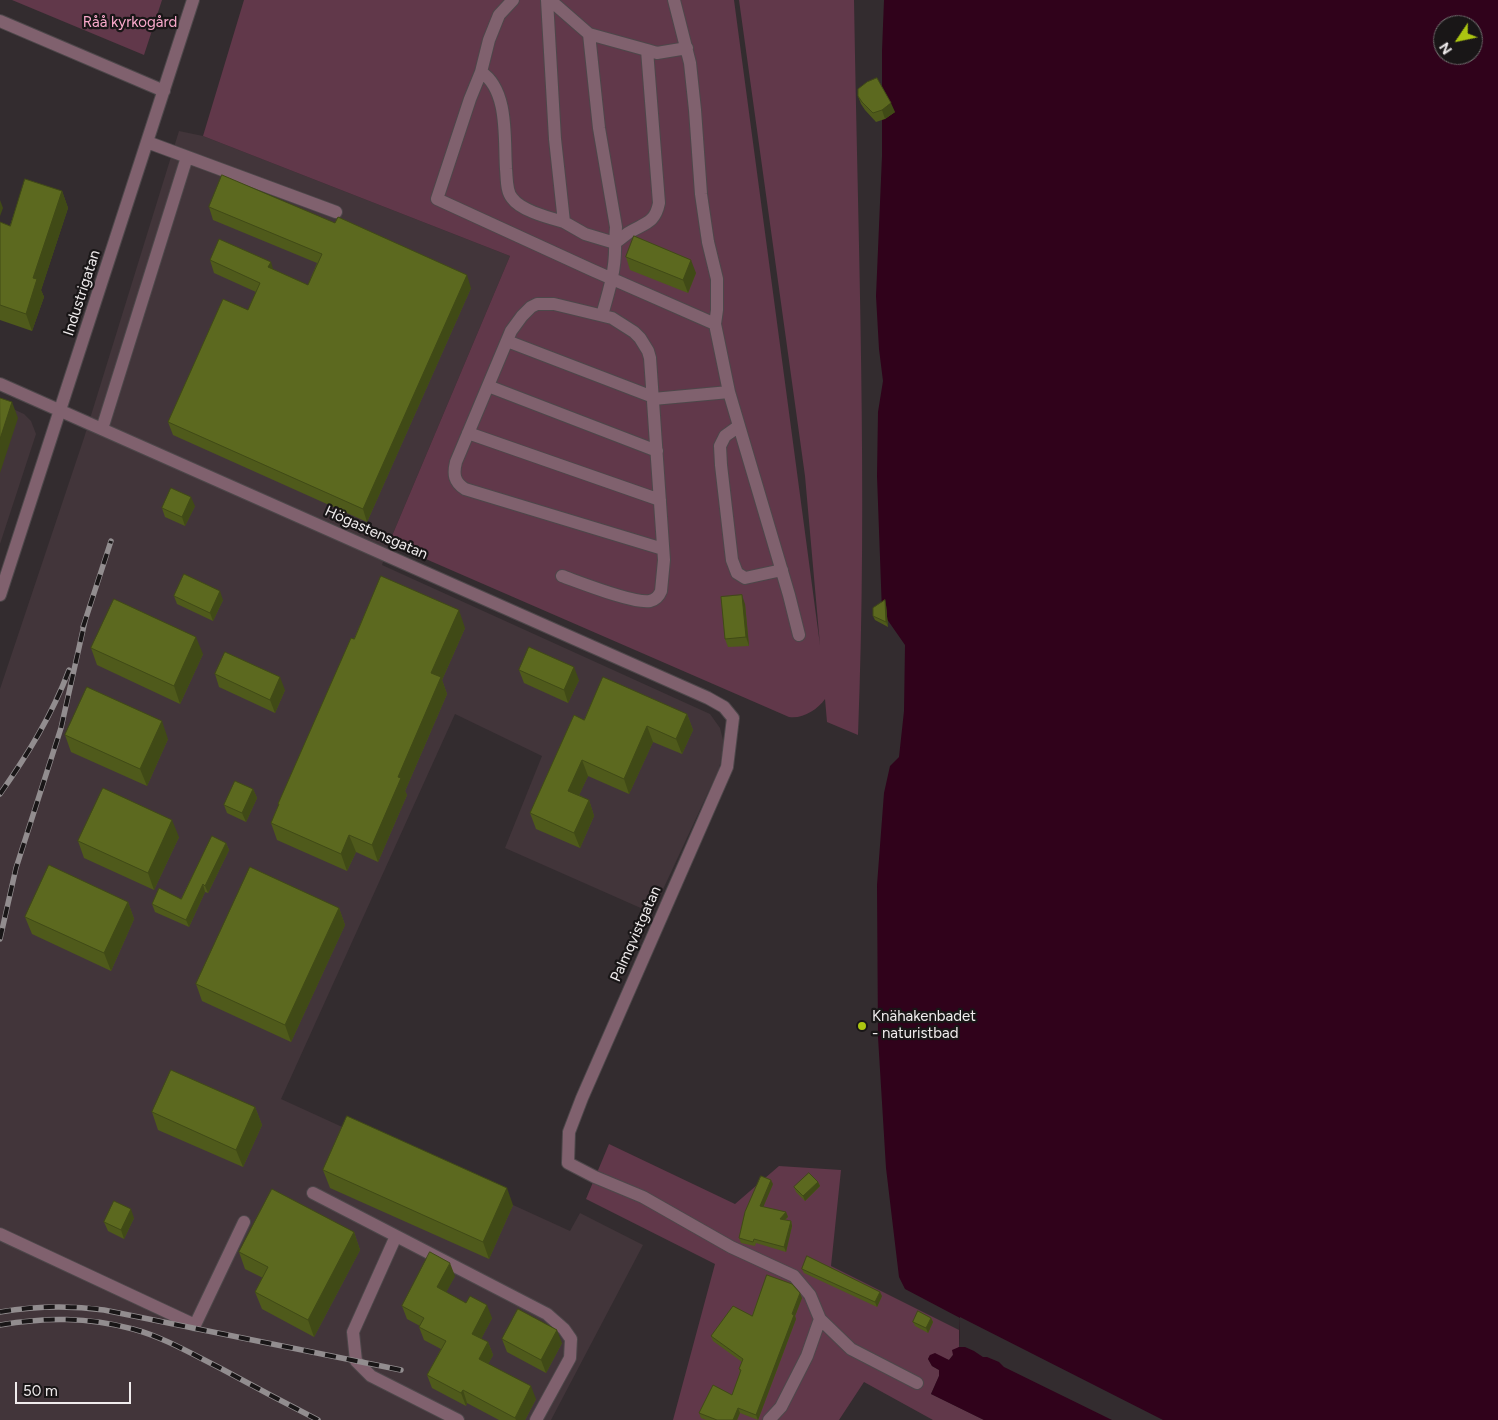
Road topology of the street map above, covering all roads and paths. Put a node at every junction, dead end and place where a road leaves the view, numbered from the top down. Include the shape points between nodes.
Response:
1 (193, 0) edge
2 (513, 0) edge
3 (549, 0) edge
4 (674, 0) edge
5 (0, 21) edge
6 (589, 34) junction
7 (687, 48) junction
8 (647, 50) junction
9 (481, 72) junction
10 (164, 91) junction
11 (147, 142) junction
12 (187, 157) junction
13 (336, 212) dead end
14 (564, 222) junction
15 (615, 243) junction
16 (612, 279) junction
17 (602, 315) junction
18 (714, 324) junction
19 (507, 341) junction
20 (0, 384) edge
21 (488, 386) junction
22 (729, 392) junction
23 (653, 398) junction
24 (61, 411) junction
25 (739, 426) junction
26 (102, 429) junction
27 (468, 433) junction
28 (657, 451) junction
29 (660, 500) junction
30 (663, 549) junction
31 (782, 570) junction
32 (562, 576) dead end
33 (0, 595) edge
34 (799, 634) dead end
35 (733, 718) joint
36 (313, 1193) dead end
37 (244, 1222) dead end
38 (0, 1234) edge
39 (396, 1236) junction
40 (820, 1319) junction
41 (917, 1383) dead end
42 (458, 1420) edge
43 (536, 1420) edge
44 (769, 1420) edge

1 - 10 street, Industrigatan
2 - 9 street via 499,14
3 - 6 street
3 - 14 street via 555,140
4 - 7 street
5 - 10 street
6 - 8 street
6 - 15 street via 616,227
7 - 8 street
7 - 18 street via 696,110 701,194 717,279
8 - 15 street via 659,203 656,214 648,223
9 - 14 street via 495,86 502,103 506,175 512,199 530,210
9 - 16 street via 437,199
10 - 11 street, Industrigatan
11 - 12 street
11 - 24 street, Industrigatan
12 - 13 street
12 - 26 street
14 - 15 street via 585,234
15 - 16 street via 616,262
16 - 17 street
16 - 18 street
17 - 19 street via 554,304 537,304 522,316
17 - 23 street via 634,332 645,344 650,358
18 - 22 street
19 - 21 street
19 - 23 street
20 - 24 street, Högastensgatan
21 - 27 street
21 - 28 street
22 - 23 street
22 - 25 street
23 - 28 street
24 - 26 street, Högastensgatan
24 - 33 street, Industrigatan
25 - 31 street
25 - 31 street via 725,436 720,446 732,560 737,573 745,578
26 - 35 street, Högastensgatan via 708,698 724,707
27 - 29 street
27 - 30 street via 454,470 455,479 462,487
28 - 29 street
29 - 30 street
30 - 32 street via 661,591 652,600 640,601
31 - 34 street
35 - 40 street, Palmqvistgatan via 728,766 579,1107 569,1132 568,1163 643,1197 731,1247 794,1276 810,1295
36 - 39 street
37 - 38 street via 194,1325
39 - 42 street via 353,1332 356,1361 371,1376
39 - 43 street via 547,1314 564,1329 571,1340 570,1358
40 - 41 street via 851,1348
40 - 44 street via 807,1356 781,1407

